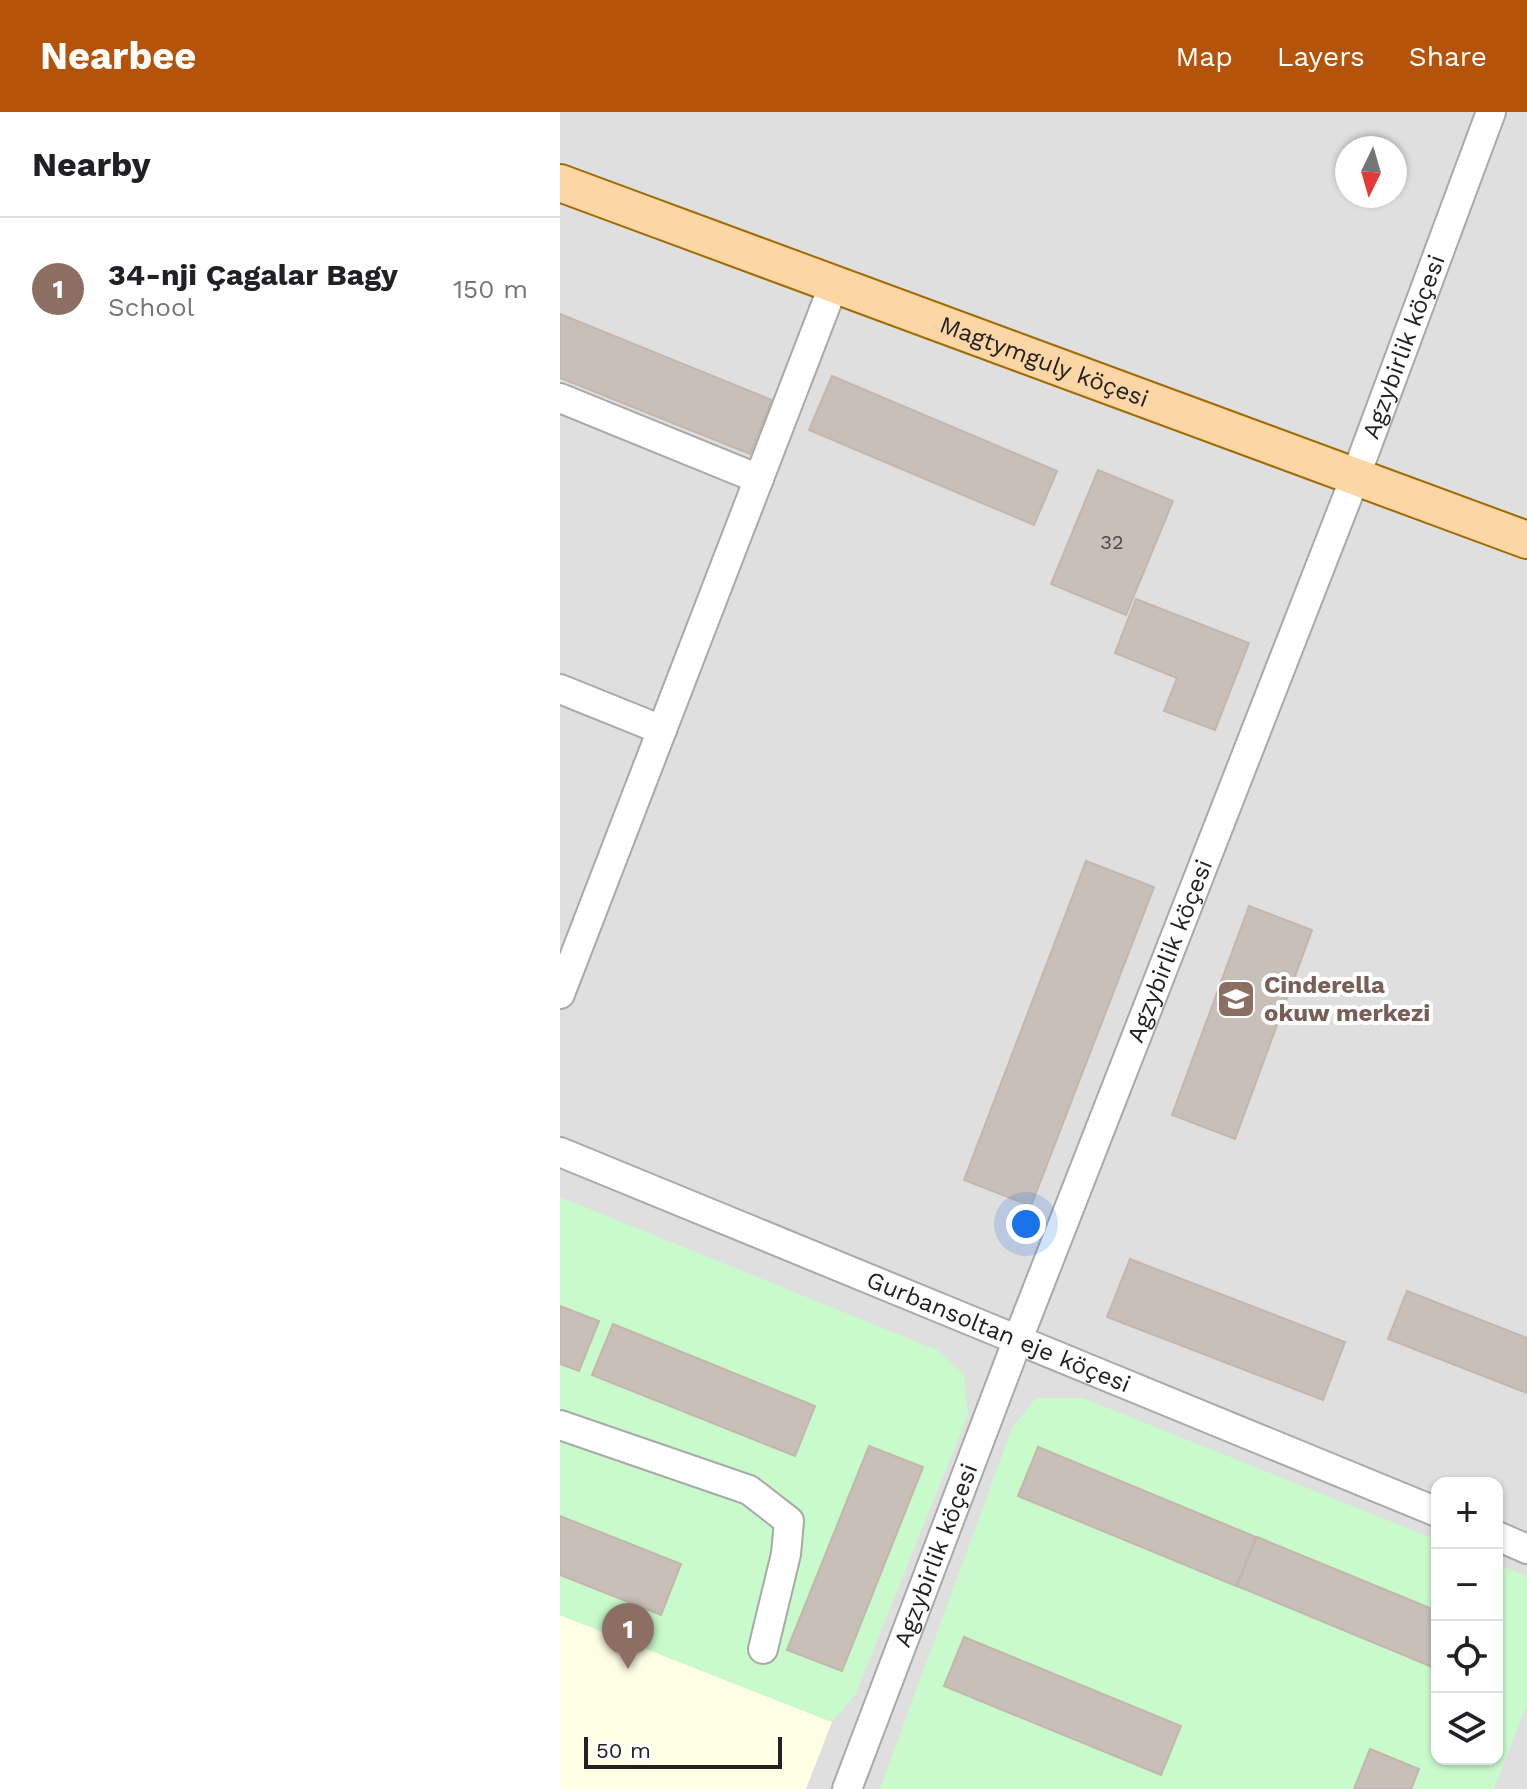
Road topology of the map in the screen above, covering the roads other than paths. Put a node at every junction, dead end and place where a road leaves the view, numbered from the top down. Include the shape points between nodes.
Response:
1 (1491, 112) edge
2 (560, 183) edge
3 (834, 284) junction
4 (560, 398) edge
5 (1356, 475) junction
6 (759, 479) junction
7 (1527, 540) edge
8 (560, 689) edge
9 (662, 730) junction
10 (560, 994) edge
11 (560, 1152) edge
12 (1018, 1339) junction
13 (560, 1425) edge
14 (1431, 1510) edge
15 (1503, 1539) edge
16 (1527, 1549) edge
17 (763, 1649) dead end
18 (847, 1789) edge

1 - 5 street, Agzybirlik köçesi
2 - 3 main road, Magtymguly köçesi
3 - 5 main road, Magtymguly köçesi
3 - 6 street
4 - 6 street
5 - 7 main road, Magtymguly köçesi
5 - 12 street, Agzybirlik köçesi
6 - 9 street
8 - 9 street
9 - 10 street
11 - 12 street, Gurbansoltan eje köçesi
12 - 14 street, Gurbansoltan eje köçesi
12 - 18 street, Agzybirlik köçesi
13 - 17 street via 749,1490 789,1521
15 - 16 street

